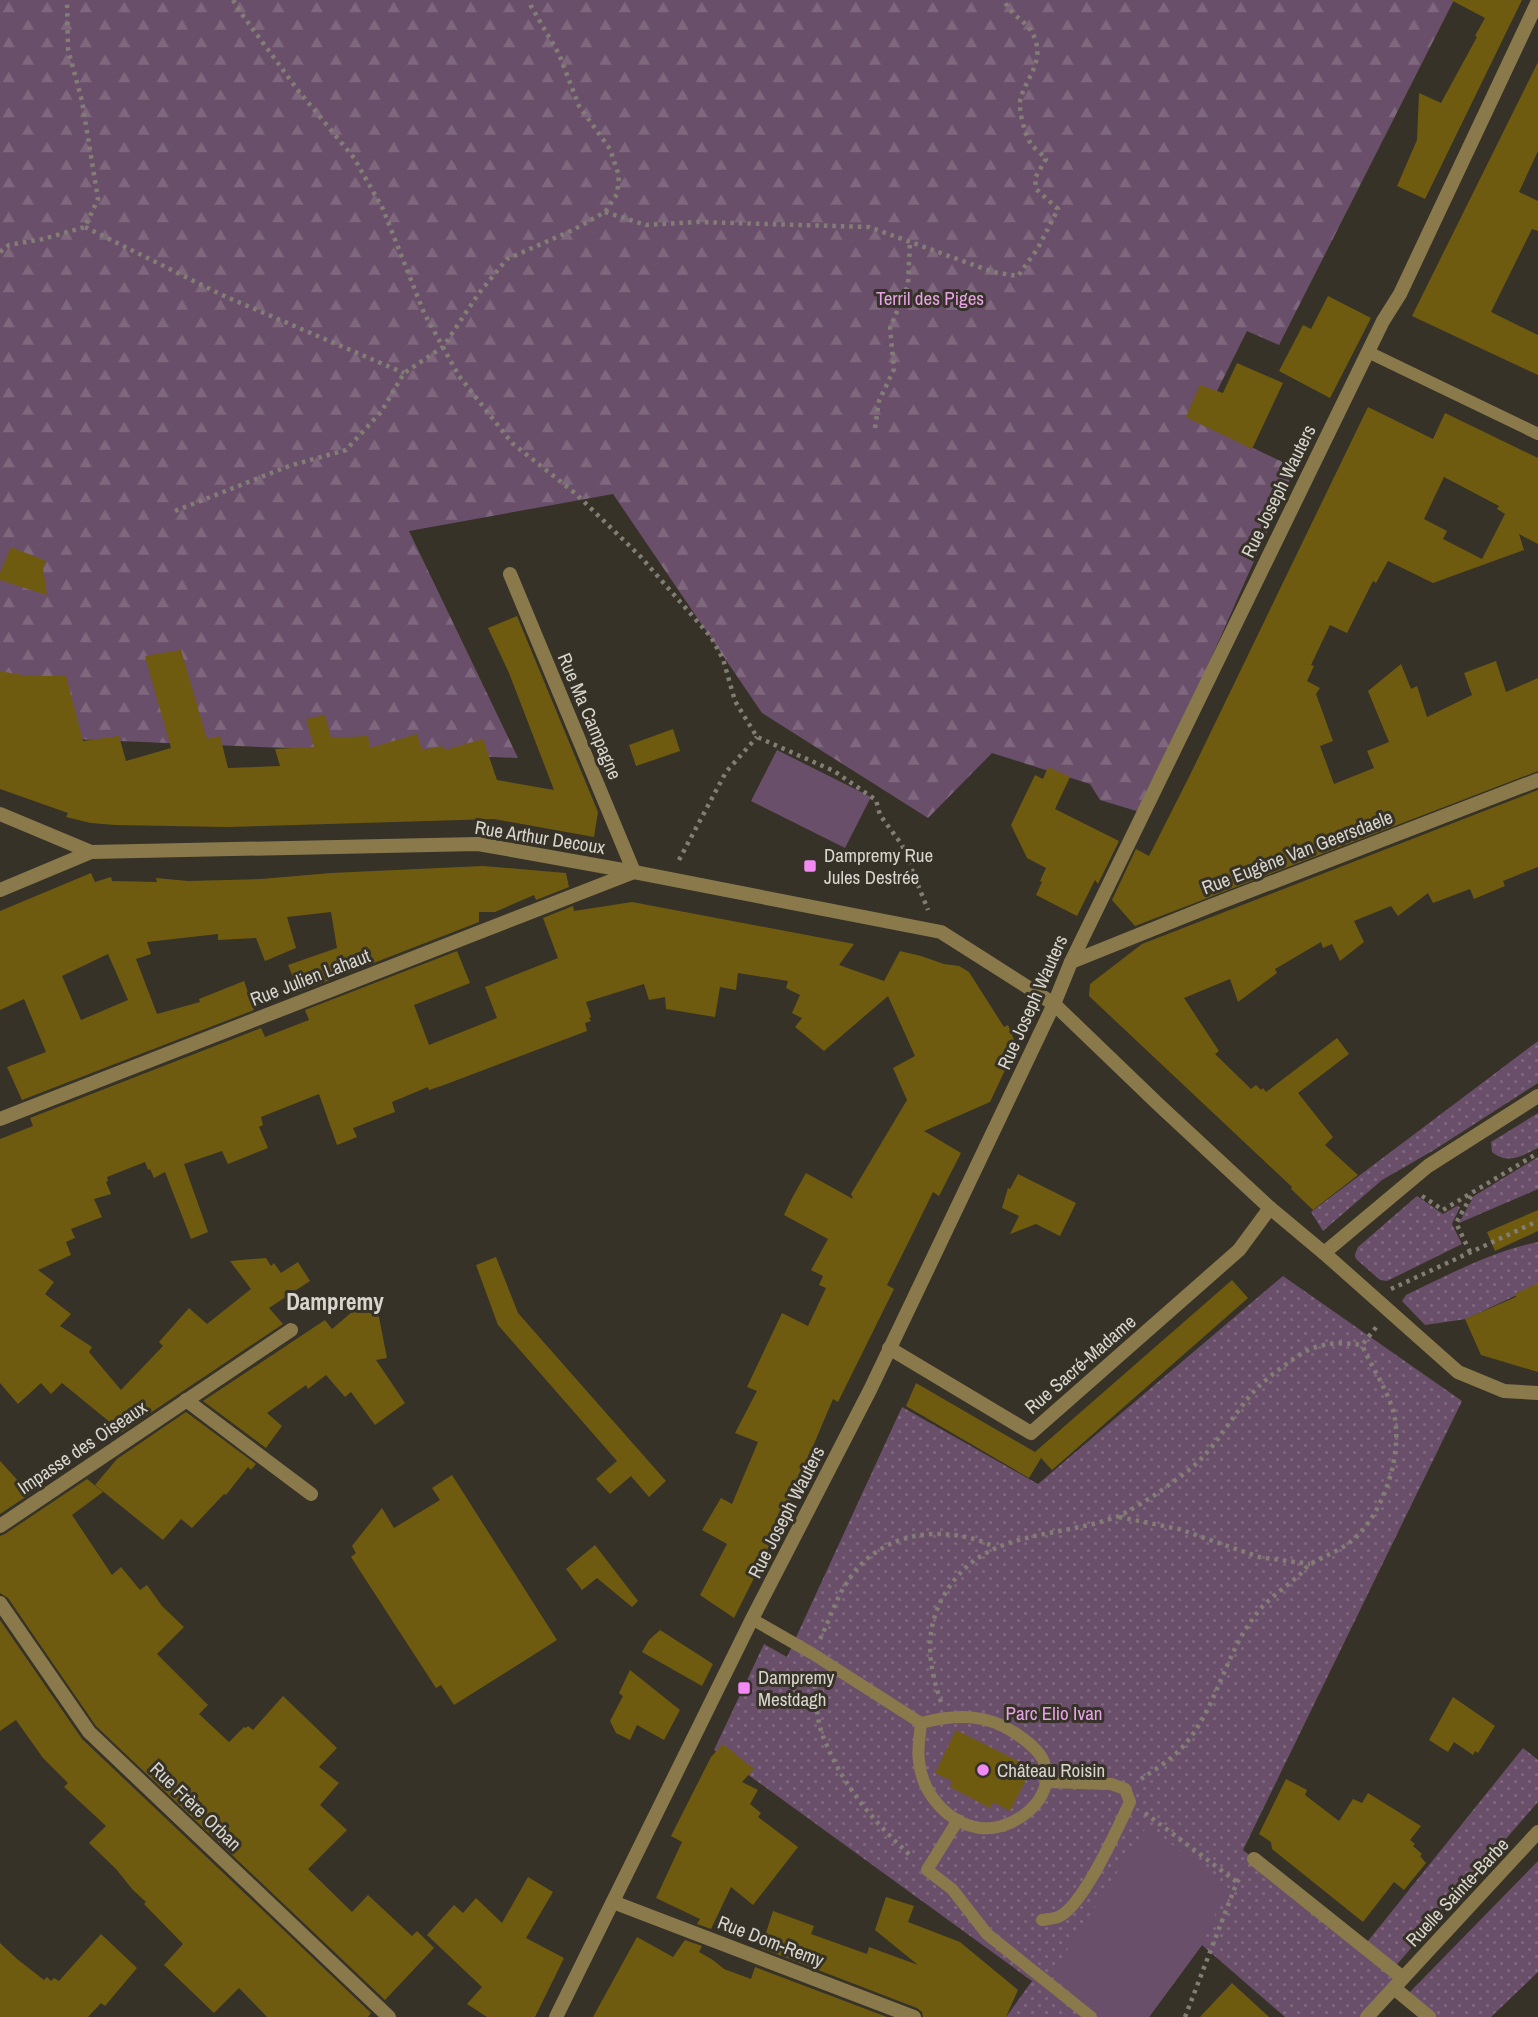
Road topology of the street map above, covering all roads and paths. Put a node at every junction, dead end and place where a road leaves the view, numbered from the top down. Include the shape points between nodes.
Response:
1 (67, 0) edge
2 (233, 0) edge
3 (529, 0) edge
4 (1004, 0) edge
5 (1538, 1) edge
6 (605, 212) junction
7 (85, 227) junction
8 (910, 242) junction
9 (0, 252) edge
10 (443, 347) junction
11 (1368, 352) junction
12 (404, 373) junction
13 (875, 428) dead end
14 (1538, 434) edge
15 (175, 511) dead end
16 (510, 574) dead end
17 (757, 737) junction
18 (1538, 780) edge
19 (0, 814) edge
20 (91, 852) junction
21 (634, 872) junction
22 (668, 879) junction
23 (0, 890) edge
24 (936, 931) junction
25 (1070, 962) junction
26 (1054, 1004) junction
27 (1538, 1096) edge
28 (0, 1119) edge
29 (1538, 1153) edge
30 (1406, 1185) junction
31 (1475, 1190) junction
32 (1270, 1208) junction
33 (1538, 1221) edge
34 (1470, 1252) junction
35 (1324, 1253) junction
36 (1387, 1291) dead end
37 (1370, 1318) dead end
38 (291, 1330) dead end
39 (1362, 1345) junction
40 (889, 1348) junction
41 (1538, 1393) edge
42 (186, 1400) junction
43 (311, 1494) dead end
44 (1118, 1517) junction
45 (0, 1526) edge
46 (996, 1547) junction
47 (1310, 1564) junction
48 (0, 1603) edge
49 (752, 1619) junction
50 (813, 1654) junction
51 (946, 1716) junction
52 (921, 1723) junction
53 (1047, 1782) junction
54 (1125, 1789) junction
55 (1130, 1802) junction
56 (958, 1820) junction
57 (1538, 1832) edge
58 (1254, 1859) dead end
59 (927, 1870) junction
60 (613, 1902) junction
61 (1042, 1920) dead end
62 (1399, 1983) junction
63 (389, 2017) edge
64 (556, 2017) edge
65 (914, 2017) edge
66 (1091, 2017) edge
67 (1185, 2017) edge
68 (1367, 2017) edge
69 (1429, 2017) edge

1 - 7 path via 68,49 82,101 98,199
2 - 10 path via 354,158 383,209 424,313
3 - 6 path via 559,54 579,106 610,149 619,176 617,194
4 - 8 path via 1030,27 1037,44 1036,68 1019,100 1031,143 1046,159 1035,177 1035,189 1058,209 1018,276 993,272
5 - 11 street, Rue Joseph Wauters via 1400,294
6 - 8 path via 646,225 869,227
6 - 10 path via 507,259
7 - 9 path via 9,245
7 - 12 path via 222,295
8 - 13 path via 908,285 890,328 894,369 879,401
10 - 12 path
10 - 17 path via 459,376 512,443 576,493 640,556 711,637 723,659 735,701
11 - 14 lane
11 - 25 street, Rue Joseph Wauters
12 - 15 path via 381,412 346,450
16 - 21 street, Rue Ma Campagne
17 - 22 path via 726,772
17 - 24 path via 834,771 876,800 880,815 902,845
18 - 25 street, Rue Eugène Van Geersdaele
19 - 20 street, Rue Arthur Decoux
20 - 21 street, Rue Arthur Decoux via 478,844
20 - 23 street
21 - 22 street, Rue Arthur Decoux
21 - 28 street, Rue Julien Lahaut
22 - 24 street, Rue Arthur Decoux
24 - 26 street, Rue Arthur Decoux
25 - 26 street, Rue Joseph Wauters
26 - 32 street
26 - 40 street, Rue Joseph Wauters
27 - 30 street
29 - 31 path
30 - 31 path via 1443,1210
30 - 35 street
31 - 34 path via 1456,1223
32 - 35 street
32 - 40 street, Rue Sacré-Madame via 1239,1250 1031,1433
33 - 34 path
34 - 36 path
35 - 41 street via 1458,1372 1504,1391
37 - 39 path via 1379,1326
38 - 42 street, Impasse des Oiseaux
39 - 44 path via 1319,1346 1287,1363 1254,1392 1198,1462
39 - 47 path via 1392,1409 1392,1465 1380,1504 1368,1524 1352,1541
40 - 49 street, Rue Joseph Wauters
42 - 43 street
42 - 45 street, Impasse des Oiseaux
44 - 46 path
44 - 47 path via 1179,1529 1259,1557
46 - 50 path via 961,1536 918,1534 880,1549 846,1584
46 - 51 path via 958,1576 932,1622 934,1684
47 - 54 path via 1254,1616 1186,1744
48 - 63 street, Rue Frère Orban via 89,1731
49 - 50 lane
49 - 60 street, Rue Joseph Wauters
50 - 52 lane
50 - 59 path via 817,1708 828,1749 868,1813
51 - 52 lane
51 - 53 lane via 989,1720 1013,1731 1044,1762
52 - 56 lane via 918,1759 922,1776 937,1803
53 - 54 lane via 1111,1784
53 - 56 lane via 1040,1800 1023,1818 980,1828
54 - 55 lane
55 - 61 lane via 1078,1898 1060,1916
55 - 67 path via 1237,1882
56 - 59 lane
57 - 62 street, Ruelle Sainte-Barbe
58 - 62 street
59 - 66 lane via 952,1889 987,1934
60 - 64 street, Rue Joseph Wauters
60 - 65 street, Rue Dom-Remy
62 - 68 street, Ruelle Sainte-Barbe
62 - 69 street

